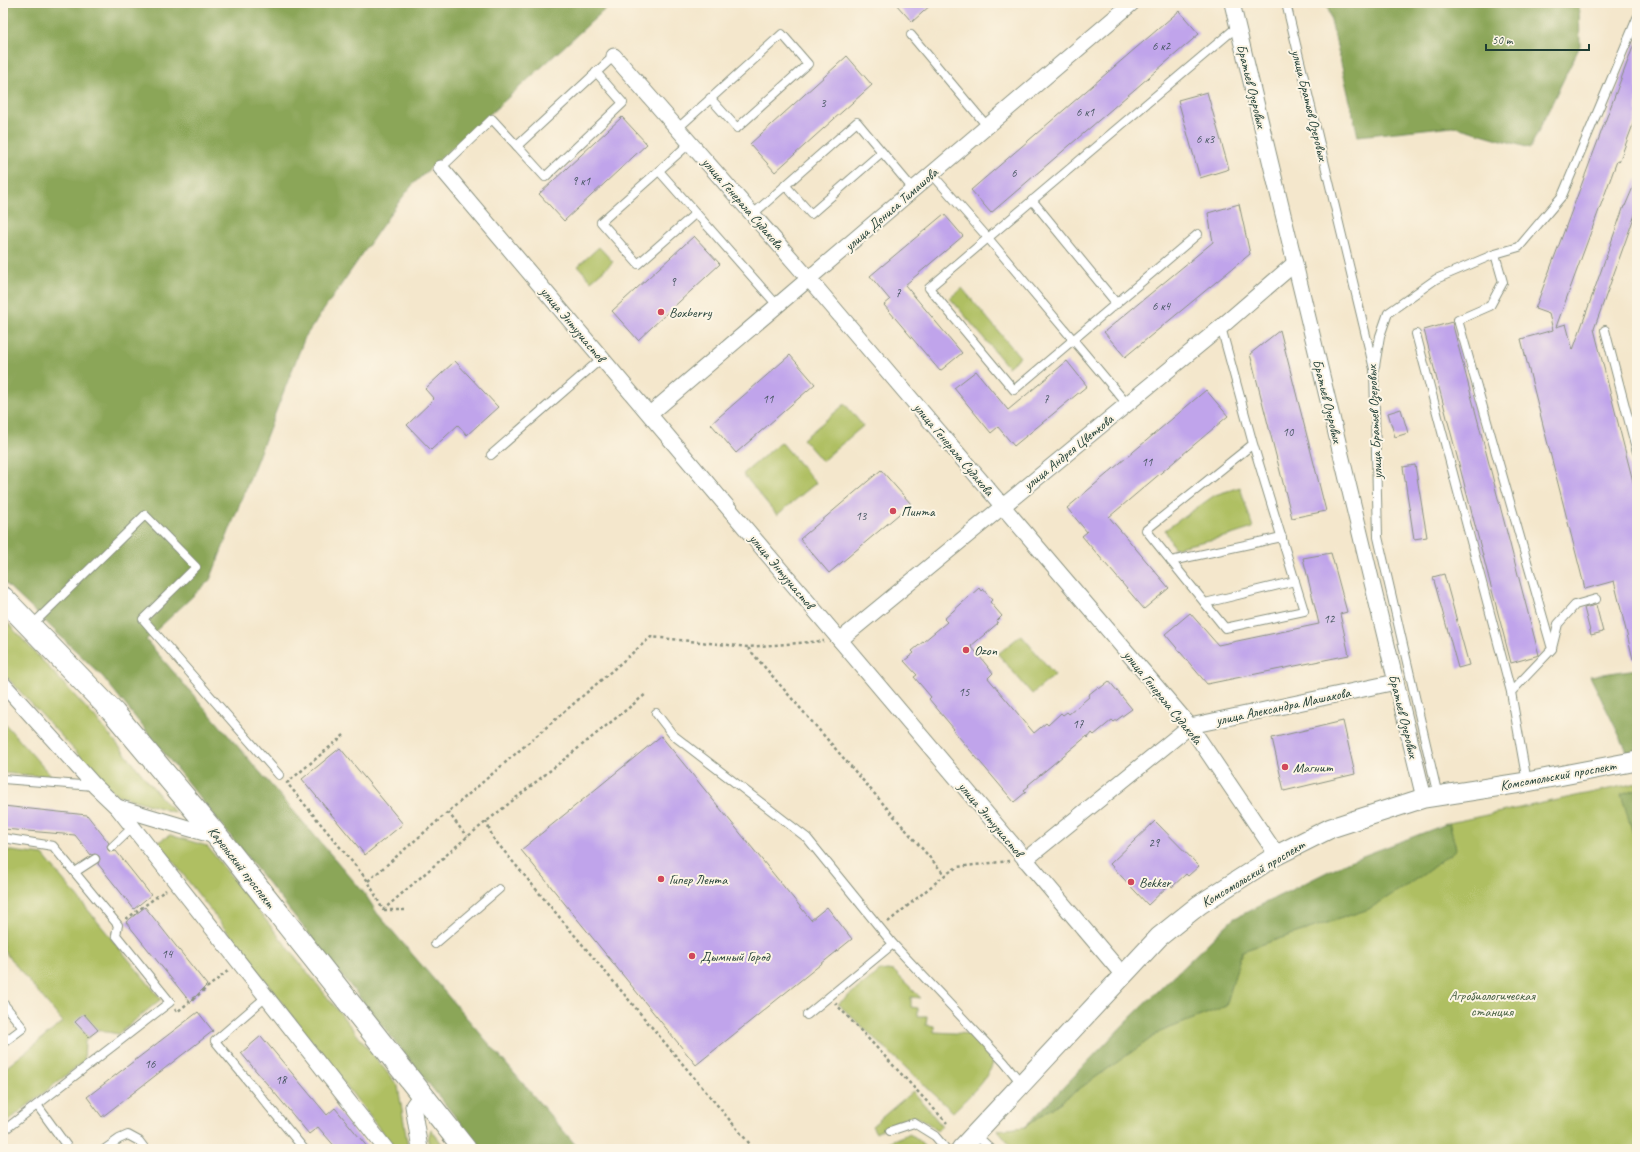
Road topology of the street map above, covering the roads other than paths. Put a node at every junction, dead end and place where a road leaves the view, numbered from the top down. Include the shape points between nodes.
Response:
1 (1132, 3) edge
2 (1232, 3) edge
3 (1286, 3) edge
4 (1637, 18) edge
5 (1238, 26) junction
6 (910, 35) dead end
7 (614, 56) joint
8 (596, 72) junction
9 (710, 98) junction
10 (987, 126) junction
11 (677, 129) junction
12 (690, 143) junction
13 (517, 146) junction
14 (882, 152) junction
15 (441, 168) joint
16 (659, 171) junction
17 (932, 174) junction
18 (785, 185) junction
19 (914, 189) junction
20 (1032, 200) junction
21 (696, 212) junction
22 (752, 215) junction
23 (1198, 234) dead end
24 (988, 238) junction
25 (1496, 254) junction
26 (1295, 264) junction
27 (809, 279) junction
28 (1117, 304) junction
29 (777, 306) junction
30 (1221, 327) junction
31 (1606, 330) dead end
32 (1416, 334) dead end
33 (1074, 341) junction
34 (602, 358) junction
35 (1374, 369) junction
36 (1127, 404) junction
37 (650, 414) junction
38 (1253, 444) junction
39 (1637, 452) edge
40 (491, 455) dead end
41 (1002, 506) junction
42 (1282, 537) junction
43 (1171, 561) junction
44 (1295, 581) junction
45 (3, 598) edge
46 (1596, 599) dead end
47 (1205, 603) junction
48 (31, 627) junction
49 (840, 640) junction
50 (1552, 649) junction
51 (1396, 682) junction
52 (3, 684) edge
53 (1511, 692) junction
54 (656, 713) dead end
55 (1190, 726) junction
56 (1637, 761) edge
57 (279, 775) dead end
58 (3, 779) edge
59 (1527, 782) junction
60 (94, 786) junction
61 (1431, 797) junction
62 (117, 807) junction
63 (133, 827) junction
64 (218, 837) junction
65 (3, 838) edge
66 (112, 847) dead end
67 (1277, 855) junction
68 (94, 859) dead end
69 (1026, 860) junction
70 (75, 872) junction
71 (499, 889) dead end
72 (435, 944) dead end
73 (892, 944) junction
74 (1123, 975) junction
75 (266, 997) junction
76 (3, 1003) edge
77 (807, 1015) dead end
78 (3, 1043) edge
79 (1022, 1084) junction
80 (421, 1095) junction
81 (37, 1105) junction
82 (3, 1131) edge
83 (890, 1131) dead end
84 (976, 1134) junction
85 (68, 1149) edge
86 (105, 1149) edge
87 (145, 1149) edge
88 (304, 1149) edge
89 (386, 1149) edge
90 (420, 1149) edge
91 (465, 1149) edge
92 (946, 1149) edge
93 (962, 1149) edge
94 (991, 1149) edge

1 - 10 street, улица Дениса Тимашова
2 - 5 street, Братьев Озеровых
3 - 35 lane, улица Братьев Озеровых
4 - 25 lane via 1562,196 1519,247
5 - 20 lane
5 - 26 street, Братьев Озеровых
6 - 10 lane
7 - 8 lane
7 - 11 street, улица Генерала Судакова
8 - 13 lane
8 - 13 lane via 623,103 545,177
9 - 9 lane via 782,34 808,64 737,128
9 - 11 lane
10 - 17 street, улица Дениса Тимашова
11 - 12 street, улица Генерала Судакова
12 - 16 lane
12 - 22 street, улица Генерала Судакова
13 - 15 lane via 492,120
14 - 18 lane via 811,214
14 - 18 lane via 857,122
14 - 19 lane
15 - 34 street, улица Энтузиастов
16 - 21 lane
16 - 21 lane via 601,222 638,264
17 - 19 street, улица Дениса Тимашова
17 - 24 lane
18 - 22 lane
19 - 27 street, улица Дениса Тимашова
20 - 24 lane
20 - 28 lane
21 - 29 lane
22 - 27 street, улица Генерала Судакова
23 - 28 lane
24 - 33 lane
24 - 33 lane via 929,288 1014,390
25 - 35 lane via 1436,279 1388,313 1380,336
25 - 50 lane via 1503,282 1490,306 1458,320
26 - 30 street, улица Андрея Цветкова
26 - 51 street, Братьев Озеровых
27 - 29 street, улица Дениса Тимашова
27 - 41 street, улица Генерала Судакова
28 - 33 lane
29 - 37 street, улица Дениса Тимашова
30 - 36 street, улица Андрея Цветкова
30 - 38 lane
31 - 39 lane
32 - 53 lane
33 - 36 lane
34 - 37 street, улица Энтузиастов
34 - 40 lane
35 - 61 lane, улица Братьев Озеровых via 1378,537
36 - 41 street, улица Андрея Цветкова
37 - 49 street, улица Энтузиастов
38 - 42 lane
38 - 43 lane via 1146,530
41 - 49 street, улица Андрея Цветкова
41 - 55 street, улица Генерала Судакова
42 - 43 lane
42 - 44 lane
43 - 47 lane
44 - 47 lane
44 - 47 lane via 1304,611 1225,628
45 - 48 main road, Карельский проспект
46 - 50 lane via 1575,605 1558,624
48 - 57 lane via 145,515 196,568 143,619
48 - 64 main road, Карельский проспект via 114,713
49 - 69 street, улица Энтузиастов
50 - 53 lane
51 - 55 street, улица Александра Машакова
51 - 61 street, Братьев Озеровых
52 - 60 street
53 - 59 lane
54 - 73 lane via 673,734 807,838
55 - 67 street, улица Генерала Судакова
55 - 69 street, улица Александра Машакова
56 - 59 street, Комсомольский проспект
58 - 60 lane
59 - 61 street, Комсомольский проспект
60 - 62 street
61 - 67 street, Комсомольский проспект via 1331,828
62 - 63 street
62 - 64 street
63 - 66 lane
63 - 75 street
64 - 80 main road, Карельский проспект
65 - 70 lane via 53,846
67 - 74 street, Комсомольский проспект via 1199,905 1159,937
68 - 70 lane
69 - 74 street, улица Энтузиастов
70 - 81 lane via 118,925 116,935 170,1002
71 - 72 lane
73 - 77 lane
73 - 79 lane
74 - 79 street, Комсомольский проспект
75 - 88 lane via 215,1041
75 - 89 street
76 - 78 lane via 23,1028
79 - 84 street, Комсомольский проспект
80 - 90 street via 413,1106
80 - 91 main road, Карельский проспект
81 - 82 lane
81 - 85 lane
83 - 92 lane via 914,1124 934,1136
84 - 93 street, Комсомольский проспект
84 - 94 lane
86 - 87 lane via 128,1135 139,1141

